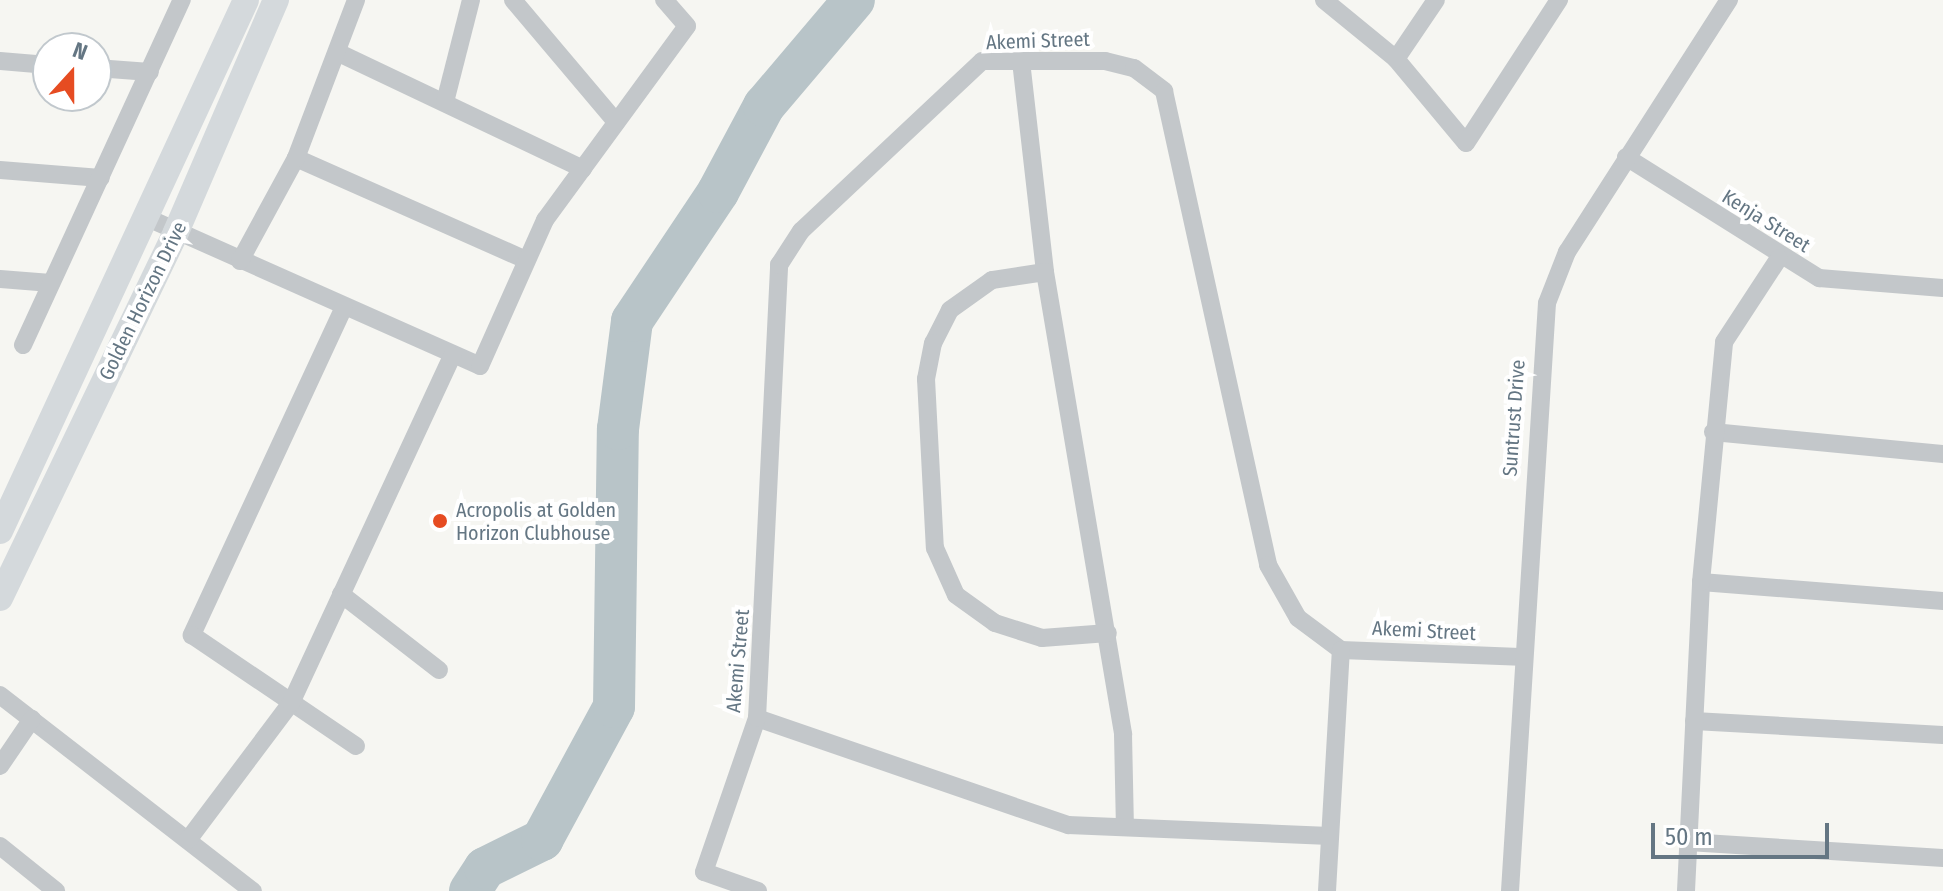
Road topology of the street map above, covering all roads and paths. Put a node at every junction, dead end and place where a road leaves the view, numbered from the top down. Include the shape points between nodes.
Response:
1 (182, 0) edge
2 (246, 0) edge
3 (274, 0) edge
4 (356, 0) edge
5 (471, 0) edge
6 (513, 0) edge
7 (664, 0) edge
8 (1325, 0) edge
9 (1436, 0) edge
10 (1559, 0) edge
11 (1729, 0) edge
12 (339, 53) junction
13 (1396, 59) junction
14 (0, 61) edge
15 (1021, 61) junction
16 (32, 64) edge
17 (112, 69) edge
18 (150, 72) junction
19 (445, 102) junction
20 (616, 122) junction
21 (1626, 157) junction
22 (296, 158) junction
23 (583, 169) junction
24 (0, 170) edge
25 (101, 178) junction
26 (150, 219) junction
27 (176, 232) junction
28 (1779, 258) junction
29 (524, 259) junction
30 (240, 261) junction
31 (1045, 272) junction
32 (0, 279) edge
33 (51, 283) junction
34 (1943, 288) edge
35 (344, 307) junction
36 (23, 345) dead end
37 (452, 356) junction
38 (1713, 432) junction
39 (1943, 454) edge
40 (0, 531) edge
41 (1701, 582) junction
42 (341, 594) junction
43 (0, 598) edge
44 (1943, 601) edge
45 (1108, 633) junction
46 (1341, 650) junction
47 (1520, 657) junction
48 (439, 670) dead end
49 (0, 695) edge
50 (291, 703) junction
51 (757, 718) junction
52 (32, 719) junction
53 (1694, 721) junction
54 (1943, 735) edge
55 (356, 746) dead end
56 (0, 766) edge
57 (1125, 827) junction
58 (1330, 836) junction
59 (188, 840) junction
60 (1688, 842) junction
61 (0, 846) edge
62 (1943, 858) edge
63 (56, 891) edge
64 (253, 891) edge
65 (758, 891) edge
66 (1327, 891) edge
67 (1510, 891) edge
68 (1686, 891) edge

1 - 18 street
2 - 26 street, Golden Horizon Drive
3 - 27 street, Golden Horizon Drive
4 - 12 street
5 - 19 street
6 - 20 street
7 - 20 street via 687,26
8 - 13 street
9 - 13 street
10 - 13 street via 1466,143
11 - 21 street, Suntrust Drive
12 - 19 street
12 - 22 street
14 - 16 street
15 - 31 street
15 - 46 street, Akemi Street via 1105,61 1134,68 1164,91 1268,565 1298,618
15 - 51 street, Akemi Street via 982,61 950,84 801,231 779,265
17 - 18 street
18 - 25 street
19 - 23 street
20 - 23 street
21 - 28 street, Kenja Street
21 - 47 street, Suntrust Drive via 1567,252 1547,303
22 - 29 street
22 - 30 street
23 - 29 street
24 - 25 street
25 - 33 street
26 - 27 street
26 - 40 street, Golden Horizon Drive
27 - 30 street
27 - 43 street, Golden Horizon Drive
28 - 34 street, Kenja Street via 1819,278
28 - 38 street via 1724,342
29 - 37 street via 480,366
30 - 35 street
31 - 45 street
31 - 45 street via 992,280 950,310 933,343 926,379 935,548 956,595 995,623 1042,638
32 - 33 street
33 - 36 street
35 - 37 street
35 - 50 street via 192,635
37 - 42 street
38 - 39 street
38 - 41 street
41 - 44 street
41 - 53 street
42 - 48 street
42 - 50 street
45 - 57 street via 1123,734
46 - 47 street, Akemi Street
46 - 58 street
47 - 67 street, Suntrust Drive
49 - 52 street
50 - 55 street
50 - 59 street
51 - 57 street via 1068,825
51 - 65 street, Akemi Street via 704,872
52 - 56 street
52 - 59 street
53 - 54 street
53 - 60 street
57 - 58 street
58 - 66 street
59 - 64 street
60 - 62 street
60 - 68 street
61 - 63 street

